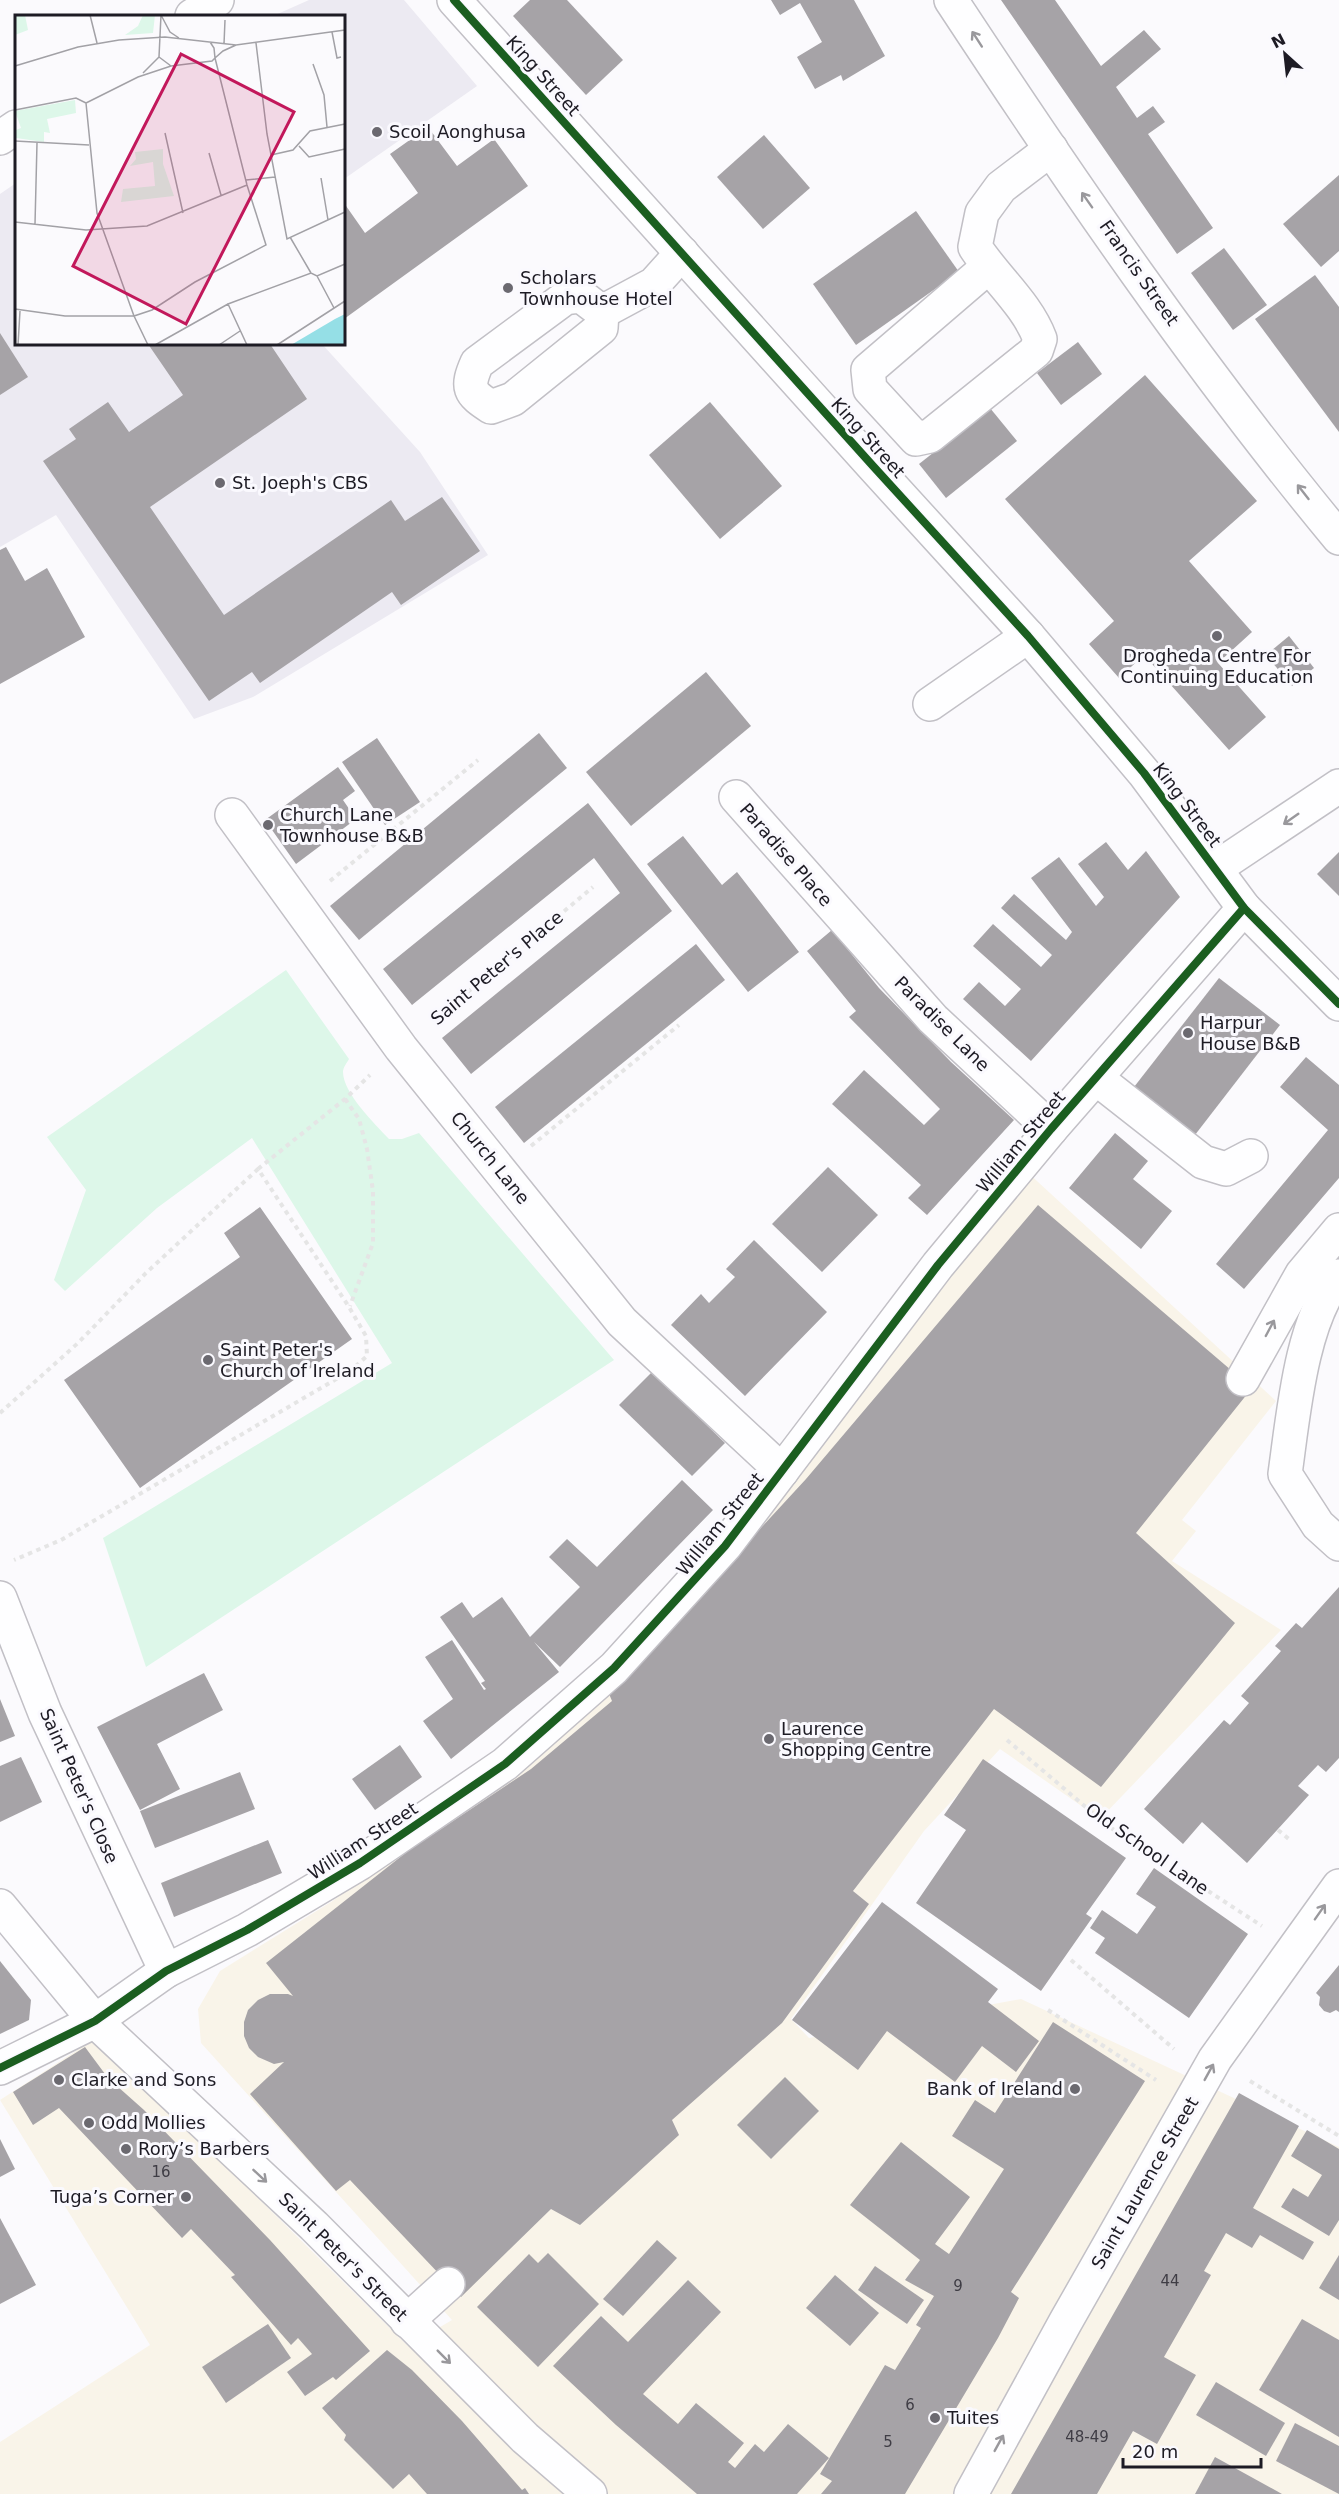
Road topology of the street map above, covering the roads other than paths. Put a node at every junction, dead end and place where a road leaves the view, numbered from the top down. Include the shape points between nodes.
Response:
1 (218, 0) edge
2 (454, 0) edge
3 (951, 0) edge
4 (194, 15) edge
5 (15, 129) edge
6 (0, 138) edge
7 (1051, 149) junction
8 (682, 253) junction
9 (988, 267) junction
10 (602, 312) dead end
11 (1334, 520) edge
12 (1028, 636) junction
13 (930, 704) dead end
14 (1339, 786) edge
15 (736, 797) dead end
16 (232, 815) dead end
17 (1216, 868) junction
18 (1244, 908) junction
19 (837, 914) joint
20 (1339, 1004) edge
21 (1096, 1078) junction
22 (1051, 1129) junction
23 (1251, 1156) dead end
24 (1339, 1230) edge
25 (1339, 1276) edge
26 (1243, 1379) dead end
27 (782, 1471) junction
28 (1339, 1544) edge
29 (0, 1598) edge
30 (1339, 1886) edge
31 (0, 1906) edge
32 (166, 1971) junction
33 (95, 2021) junction
34 (0, 2068) edge
35 (448, 2284) dead end
36 (407, 2321) junction
37 (590, 2494) edge
38 (971, 2494) edge

1 - 4 street
2 - 8 street, King Street
7 -> 3 street, Francis Street
5 - 6 street
7 - 9 street via 1001,187 982,213 975,247
11 -> 7 street, Francis Street via 1188,343
8 - 10 street via 654,284
8 - 12 street, King Street
9 - 9 street via 1034,323 1040,339 1036,351 930,436 915,439 870,389 868,370
12 - 13 street
12 - 17 street, King Street via 1144,773
14 -> 17 street
15 - 19 street, Paradise Place
16 - 27 street, Church Lane via 401,1048 622,1322
17 - 18 street, King Street
18 - 20 street, King Street
18 - 21 street, William Street
19 - 22 street, Paradise Lane via 933,1019
21 - 22 street, William Street
21 - 23 street via 1203,1162 1226,1169
22 - 27 street, William Street via 938,1265
26 -> 24 street via 1302,1274
25 - 28 street via 1313,1321 1285,1473 1318,1525
27 - 32 street, William Street via 725,1546 614,1668 505,1764 360,1863 247,1930
29 - 32 street, Saint Peter's Close via 45,1713
38 -> 30 street, Saint Laurence Street via 1215,2060
31 - 33 street, Saint Peter's Street
32 - 33 street, William Street
33 - 34 street, William Street
33 -> 36 street, Saint Peter's Street via 314,2226
35 - 36 street
36 -> 37 street, Saint Peter's Street via 525,2438

